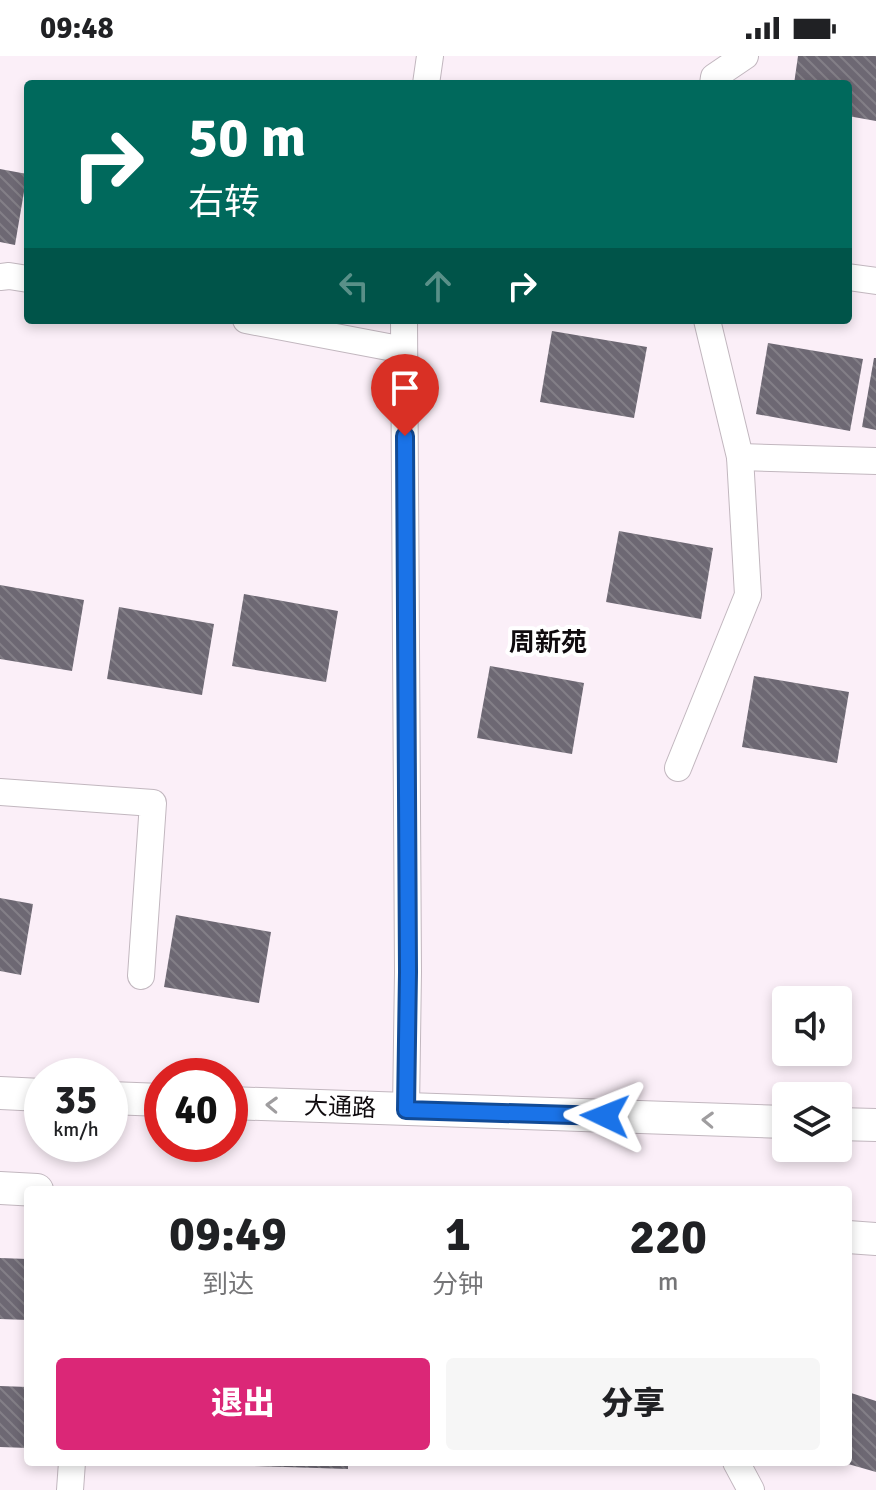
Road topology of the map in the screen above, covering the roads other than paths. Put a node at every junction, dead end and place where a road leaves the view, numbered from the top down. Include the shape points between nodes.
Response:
1 (430, 56) edge
2 (745, 56) edge
3 (427, 80) edge
4 (714, 80) edge
5 (0, 277) edge
6 (24, 278) edge
7 (852, 278) edge
8 (876, 281) edge
9 (267, 324) edge
10 (404, 324) edge
11 (708, 324) edge
12 (404, 350) junction
13 (740, 457) junction
14 (876, 461) edge
15 (678, 768) dead end
16 (0, 792) edge
17 (141, 976) dead end
18 (0, 1093) edge
19 (24, 1094) edge
20 (248, 1104) edge
21 (406, 1110) junction
22 (772, 1122) edge
23 (852, 1124) edge
24 (876, 1125) edge
25 (0, 1188) edge
26 (24, 1189) edge
27 (852, 1237) edge
28 (876, 1239) edge
29 (72, 1466) edge
30 (738, 1466) edge
31 (70, 1490) edge
32 (751, 1490) edge

1 - 3 street
2 - 4 street
5 - 6 street
7 - 8 street
9 - 12 street
10 - 12 street
11 - 13 street
12 - 21 street
13 - 14 street
13 - 15 street via 748,595
16 - 17 street via 153,803
18 - 19 street
21 -> 20 street, 大通路
22 -> 21 street, 大通路
23 - 24 street
25 - 26 street
27 - 28 street
29 - 31 street
30 - 32 street

